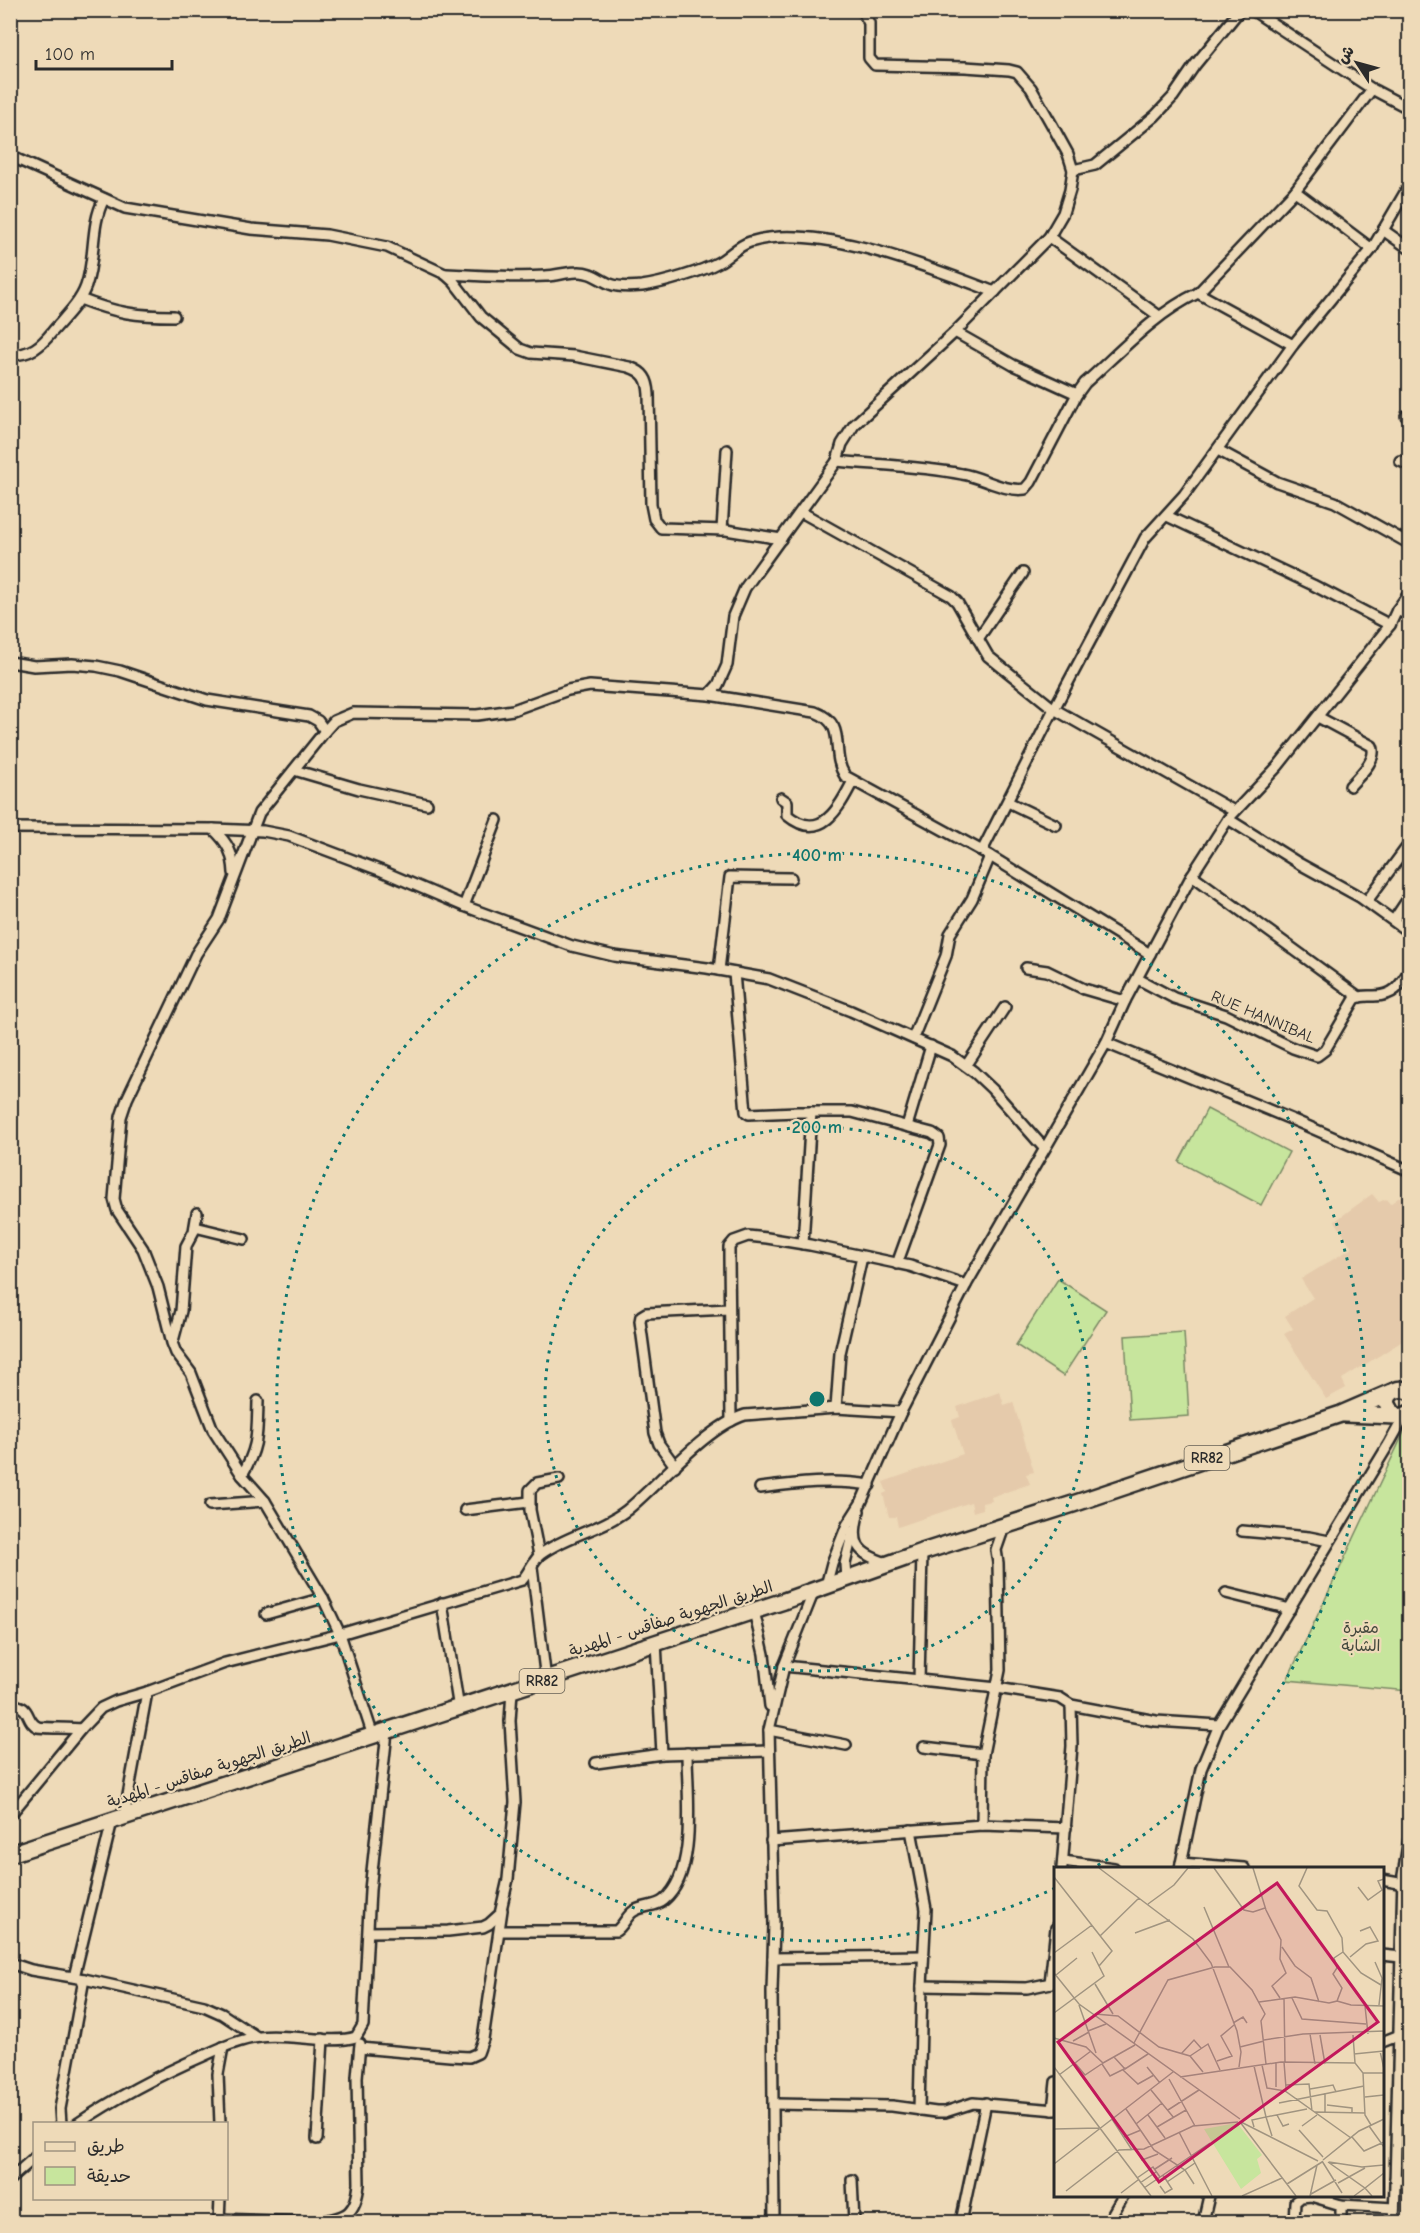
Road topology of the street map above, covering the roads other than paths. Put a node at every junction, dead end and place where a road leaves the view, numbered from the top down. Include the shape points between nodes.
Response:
1 (862, 10) edge
2 (1240, 10) edge
3 (1252, 10) edge
4 (1372, 89) junction
5 (1410, 109) edge
6 (10, 156) edge
7 (1073, 170) junction
8 (1410, 184) edge
9 (1295, 192) junction
10 (104, 199) junction
11 (1383, 230) junction
12 (1049, 237) junction
13 (1372, 249) junction
14 (1410, 249) edge
15 (445, 274) junction
16 (995, 292) junction
17 (1198, 293) junction
18 (80, 299) junction
19 (174, 316) dead end
20 (1159, 316) junction
21 (955, 332) junction
22 (1293, 345) junction
23 (10, 355) edge
24 (1077, 394) junction
25 (727, 450) dead end
26 (1218, 450) junction
27 (837, 461) junction
28 (801, 512) junction
29 (1167, 516) junction
30 (722, 530) junction
31 (782, 539) junction
32 (1410, 544) edge
33 (1023, 573) dead end
34 (1410, 592) edge
35 (1397, 610) junction
36 (1410, 616) edge
37 (1390, 626) junction
38 (978, 639) junction
39 (10, 662) edge
40 (709, 695) junction
41 (1054, 709) junction
42 (1318, 717) junction
43 (325, 731) junction
44 (294, 770) junction
45 (853, 781) junction
46 (1350, 786) dead end
47 (781, 798) dead end
48 (1008, 802) junction
49 (427, 804) dead end
50 (1231, 815) junction
51 (496, 820) dead end
52 (1056, 825) dead end
53 (10, 828) edge
54 (213, 829) junction
55 (252, 832) junction
56 (1410, 843) edge
57 (986, 853) junction
58 (1192, 875) junction
59 (235, 876) junction
60 (791, 878) dead end
61 (1410, 896) edge
62 (1367, 901) junction
63 (464, 906) junction
64 (1394, 920) junction
65 (1410, 933) edge
66 (1150, 954) junction
67 (1026, 968) dead end
68 (1410, 969) edge
69 (719, 970) junction
70 (734, 973) junction
71 (1138, 978) junction
72 (1359, 997) junction
73 (1125, 1001) junction
74 (1005, 1006) dead end
75 (913, 1038) junction
76 (1106, 1043) junction
77 (931, 1046) junction
78 (966, 1066) junction
79 (811, 1112) junction
80 (907, 1126) junction
81 (1044, 1149) junction
82 (1410, 1171) edge
83 (197, 1213) dead end
84 (195, 1227) junction
85 (244, 1239) dead end
86 (803, 1244) junction
87 (862, 1257) junction
88 (897, 1264) junction
89 (966, 1286) junction
90 (729, 1309) junction
91 (172, 1343) junction
92 (1402, 1389) edge
93 (258, 1401) dead end
94 (836, 1408) junction
95 (901, 1412) junction
96 (1341, 1414) junction
97 (1402, 1415) edge
98 (731, 1421) junction
99 (675, 1466) junction
100 (242, 1475) junction
101 (559, 1479) dead end
102 (870, 1485) junction
103 (760, 1488) dead end
104 (265, 1501) junction
105 (529, 1502) junction
106 (861, 1503) junction
107 (210, 1505) dead end
108 (465, 1510) dead end
109 (856, 1523) junction
110 (1004, 1527) junction
111 (1242, 1531) dead end
112 (1329, 1541) junction
113 (922, 1552) junction
114 (539, 1555) junction
115 (889, 1564) junction
116 (532, 1567) junction
117 (846, 1579) junction
118 (820, 1588) junction
119 (1226, 1593) dead end
120 (323, 1598) junction
121 (442, 1602) junction
122 (1290, 1609) junction
123 (754, 1611) junction
124 (266, 1614) dead end
125 (340, 1634) junction
126 (656, 1642) junction
127 (784, 1666) junction
128 (546, 1680) junction
129 (919, 1681) junction
130 (997, 1688) junction
131 (512, 1691) junction
132 (147, 1692) junction
133 (10, 1705) edge
134 (1071, 1705) junction
135 (459, 1709) junction
136 (771, 1718) junction
137 (1219, 1725) junction
138 (81, 1729) junction
139 (769, 1730) junction
140 (380, 1734) junction
141 (846, 1745) dead end
142 (924, 1747) dead end
143 (769, 1751) junction
144 (687, 1753) junction
145 (662, 1754) junction
146 (983, 1754) junction
147 (596, 1763) dead end
148 (1410, 1811) edge
149 (10, 1815) edge
150 (118, 1819) junction
151 (982, 1825) junction
152 (1066, 1828) junction
153 (911, 1830) junction
154 (771, 1841) junction
155 (10, 1854) edge
156 (1062, 1865) edge
157 (1180, 1866) edge
158 (1088, 1867) edge
159 (1201, 1867) edge
160 (1384, 1880) edge
161 (1406, 1884) edge
162 (502, 1905) junction
163 (500, 1931) junction
164 (369, 1932) junction
165 (1384, 1955) edge
166 (923, 1956) junction
167 (1401, 1957) junction
168 (773, 1958) junction
169 (10, 1963) edge
170 (1054, 1965) edge
171 (79, 1978) junction
172 (1053, 1983) edge
173 (922, 1986) junction
174 (361, 2031) junction
175 (1405, 2032) edge
176 (1384, 2033) edge
177 (257, 2037) junction
178 (324, 2039) junction
179 (1384, 2042) edge
180 (223, 2047) junction
181 (360, 2048) junction
182 (986, 2103) junction
183 (774, 2104) junction
184 (919, 2110) junction
185 (1054, 2110) edge
186 (61, 2122) edge
187 (80, 2122) edge
188 (220, 2122) edge
189 (317, 2139) dead end
190 (33, 2159) edge
191 (10, 2179) edge
192 (852, 2180) dead end
193 (1395, 2180) junction
194 (1410, 2180) edge
195 (1122, 2197) edge
196 (1209, 2197) edge
197 (1301, 2197) edge
198 (1319, 2197) edge
199 (220, 2200) edge
200 (1341, 2205) junction
201 (1394, 2208) junction
202 (219, 2221) edge
203 (307, 2223) edge
204 (318, 2223) edge
205 (774, 2223) edge
206 (854, 2223) edge
207 (961, 2223) edge
208 (1108, 2223) edge
209 (1203, 2223) edge
210 (1294, 2223) edge
211 (1341, 2223) edge
212 (1394, 2223) edge

1 - 7 street via 869,23 869,58 875,65 1017,72 1031,88
2 - 7 street via 1179,91 1155,116 1095,165
3 - 4 street
4 - 5 street
4 - 9 street
6 - 10 street
7 - 12 street via 1064,213
8 - 11 street
9 - 13 street
9 - 17 street
10 - 15 street via 160,215 360,240 387,247
10 - 18 street via 88,279
11 - 13 street
11 - 14 street
12 - 16 street
12 - 20 street
13 - 22 street
15 - 16 street via 506,277 578,272 618,286 642,286 711,266 750,242 796,237 884,253
15 - 30 street via 481,317 520,349 586,358 641,372 648,382 654,519 660,528
16 - 21 street
17 - 20 street
17 - 22 street
18 - 19 street via 128,314
18 - 23 street via 38,348
20 - 24 street
21 - 24 street
21 - 27 street via 854,425
22 - 26 street
24 - 27 street via 1025,489 950,472
25 - 30 street
26 - 29 street
26 - 32 street via 1277,482 1335,502
27 - 28 street
28 - 31 street
28 - 38 street via 951,596
29 - 37 street
29 - 41 street via 1154,526 1134,556
30 - 31 street
31 - 40 street via 738,602 727,665
33 - 38 street
34 - 35 street
35 - 36 street
35 - 37 street
37 - 42 street
38 - 41 street via 987,656
39 - 43 street via 34,666 83,664 120,671 207,700 309,716
40 - 43 street via 590,686 484,715 353,713
40 - 45 street via 825,716 835,728 841,769
41 - 48 street
41 - 50 street
42 - 46 street via 1374,750 1369,763
42 - 50 street
43 - 44 street
44 - 49 street
44 - 55 street via 259,813
45 - 47 street via 826,821 810,825 787,815 788,802
45 - 57 street
48 - 52 street
48 - 57 street
50 - 58 street
50 - 62 street via 1300,864
51 - 63 street
53 - 54 street
54 - 55 street
54 - 59 street via 226,842 234,860
55 - 59 street
55 - 63 street via 289,836
56 - 62 street
57 - 66 street
57 - 75 street via 972,899 950,934 946,956
58 - 66 street
58 - 72 street
59 - 91 street via 219,919 196,954 121,1117 114,1205 143,1249 158,1287
60 - 69 street via 730,877
61 - 64 street
62 - 64 street
63 - 69 street via 572,946 614,956
64 - 65 street
66 - 71 street
67 - 73 street via 1047,971
68 - 72 street via 1391,994
69 - 70 street
70 - 75 street via 769,979
70 - 79 street via 746,1112
71 - 72 street, RUE HANNIBAL via 1174,998 1317,1056 1325,1050
71 - 73 street
73 - 76 street
74 - 78 street
75 - 77 street
76 - 81 street
76 - 82 street
77 - 78 street
77 - 80 street
78 - 81 street via 992,1089
79 - 80 street via 852,1112
79 - 86 street
80 - 88 street via 936,1135 940,1145
81 - 89 street
83 - 84 street
84 - 85 street
84 - 91 street via 186,1246 181,1311
86 - 87 street
86 - 90 street via 748,1236 734,1240 729,1252
87 - 88 street
87 - 94 street via 840,1353
88 - 89 street
89 - 95 street
90 - 98 street
90 - 99 street via 641,1316 655,1433
91 - 100 street via 191,1373 213,1430
92 - 96 main road, الطريق الجهوية صفاقس - المهدية / RR82
92 - 97 main road, الطريق الجهوية صفاقس - المهدية / RR82 via 1387,1399 1387,1407
93 - 100 street via 256,1445
94 - 95 street
94 - 98 street via 746,1415
95 - 102 street
96 - 97 main road, الطريق الجهوية صفاقس - المهدية
96 - 110 main road, الطريق الجهوية صفاقس - المهدية / RR82
97 - 112 street via 1390,1442
98 - 99 street
99 - 114 street via 603,1525
100 - 104 street
101 - 105 street via 534,1485
102 - 103 street via 806,1482
102 - 106 street
104 - 107 street
104 - 120 street
105 - 108 street
105 - 114 street
106 - 109 street
106 - 118 street via 847,1525
109 - 115 street via 857,1546 863,1554
109 - 117 street via 845,1564
110 - 113 main road, الطريق الجهوية صفاقس - المهدية / RR82
110 - 130 street via 996,1550 1000,1670
111 - 112 street
112 - 122 street
113 - 115 main road, الطريق الجهوية صفاقس - المهدية / RR82
113 - 129 street
114 - 116 street
115 - 117 main road, الطريق الجهوية صفاقس - المهدية / RR82
116 - 121 street via 522,1580
116 - 128 street
117 - 118 main road, الطريق الجهوية صفاقس - المهدية / RR82
118 - 123 main road, الطريق الجهوية صفاقس - المهدية / RR82
118 - 127 street
119 - 122 street
120 - 124 street
120 - 125 street
121 - 125 street
121 - 135 street
122 - 137 street
123 - 126 main road, الطريق الجهوية صفاقس - المهدية / RR82
123 - 136 street via 764,1654
125 - 132 street via 225,1663
125 - 140 street
126 - 128 main road, الطريق الجهوية صفاقس - المهدية / RR82
126 - 145 street
127 - 129 street
127 - 136 street
128 - 131 main road, الطريق الجهوية صفاقس - المهدية / RR82
129 - 130 street
130 - 134 street via 1060,1698
130 - 146 street
131 - 135 main road, الطريق الجهوية صفاقس - المهدية / RR82
131 - 162 street via 515,1802
132 - 138 street via 100,1708
132 - 150 street
133 - 138 street via 21,1706 40,1728
134 - 137 street via 1156,1721
134 - 152 street
135 - 140 main road, الطريق الجهوية صفاقس - المهدية / RR82
136 - 139 street
137 - 157 street via 1201,1769
138 - 149 street
139 - 141 street
139 - 143 street
140 - 150 main road, الطريق الجهوية صفاقس - المهدية / RR82
140 - 164 street
142 - 146 street
143 - 144 street
143 - 154 street
144 - 145 street
144 - 163 street via 688,1854 677,1885 666,1899 630,1913 616,1931
145 - 147 street
146 - 151 street
148 - 161 street
150 - 155 main road, الطريق الجهوية صفاقس - المهدية / RR82
150 - 171 street
151 - 152 street
151 - 153 street
152 - 156 street
153 - 154 street
153 - 166 street via 926,1904
154 - 168 street
156 - 158 street
157 - 159 street
160 - 161 street
161 - 167 street
162 - 163 street
162 - 164 street via 495,1920 483,1927
163 - 181 street via 478,2053 461,2057
164 - 174 street
165 - 167 street
166 - 168 street
166 - 173 street
167 - 175 street
168 - 183 street
169 - 171 street
170 - 172 street
171 - 177 street via 204,2006
171 - 186 street
172 - 173 street via 1027,1988
173 - 184 street
174 - 178 street via 350,2039
174 - 181 street
175 - 176 street
175 - 179 street
175 - 193 street
177 - 178 street
177 - 180 street
178 - 189 street
180 - 187 street via 167,2071
180 - 188 street via 218,2074
181 - 204 street via 357,2201 344,2216
182 - 184 street via 967,2104 945,2112
182 - 185 street
182 - 207 street
183 - 184 street
183 - 205 street
190 - 191 street
192 - 206 street
193 - 194 street
193 - 201 street
195 - 208 street
196 - 209 street
197 - 210 street via 1295,2202
198 - 200 street
199 - 202 street
200 - 201 street
200 - 211 street
201 - 212 street
202 - 203 street

